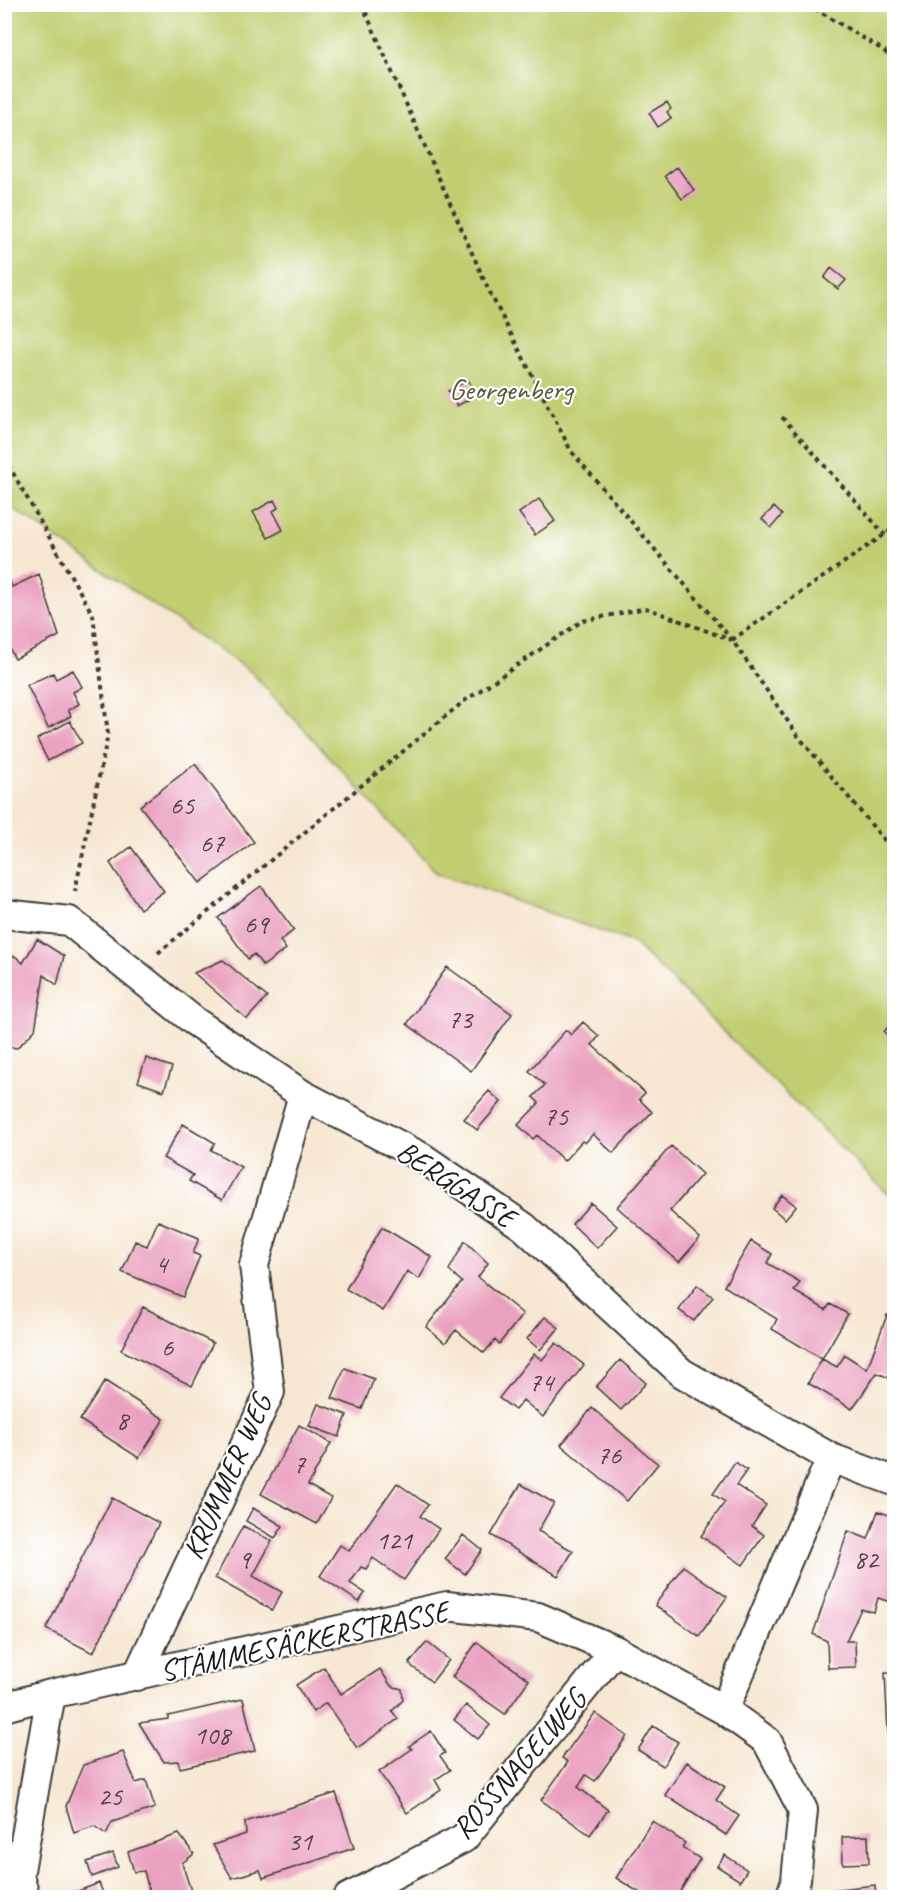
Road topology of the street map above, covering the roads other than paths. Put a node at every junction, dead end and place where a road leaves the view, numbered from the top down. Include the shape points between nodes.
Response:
1 (4, 914) edge
2 (303, 1095) junction
3 (831, 1458) junction
4 (894, 1481) edge
5 (615, 1650) junction
6 (137, 1676) junction
7 (51, 1694) junction
8 (4, 1707) edge
9 (724, 1710) junction
10 (26, 1898) edge
11 (348, 1898) edge
12 (790, 1898) edge

1 - 2 street, BERGGASSE via 69,921 194,1021
2 - 3 street, BERGGASSE via 423,1158 524,1227 682,1373
2 - 6 street, KRUMMER WEG via 254,1265 270,1392
3 - 4 street, BERGGASSE
3 - 9 street
5 - 6 street, STÄMMESÄCKERSTRASSE via 538,1617 447,1606
5 - 9 street, STÄMMESÄCKERSTRASSE
5 - 11 street, ROSSNAGELWEG via 464,1838
6 - 7 street, STÄMMESÄCKERSTRASSE
7 - 8 street, STÄMMESÄCKERSTRASSE
7 - 10 street via 19,1876
9 - 12 street, STÄMMESÄCKERSTRASSE via 767,1741 804,1810 796,1880

